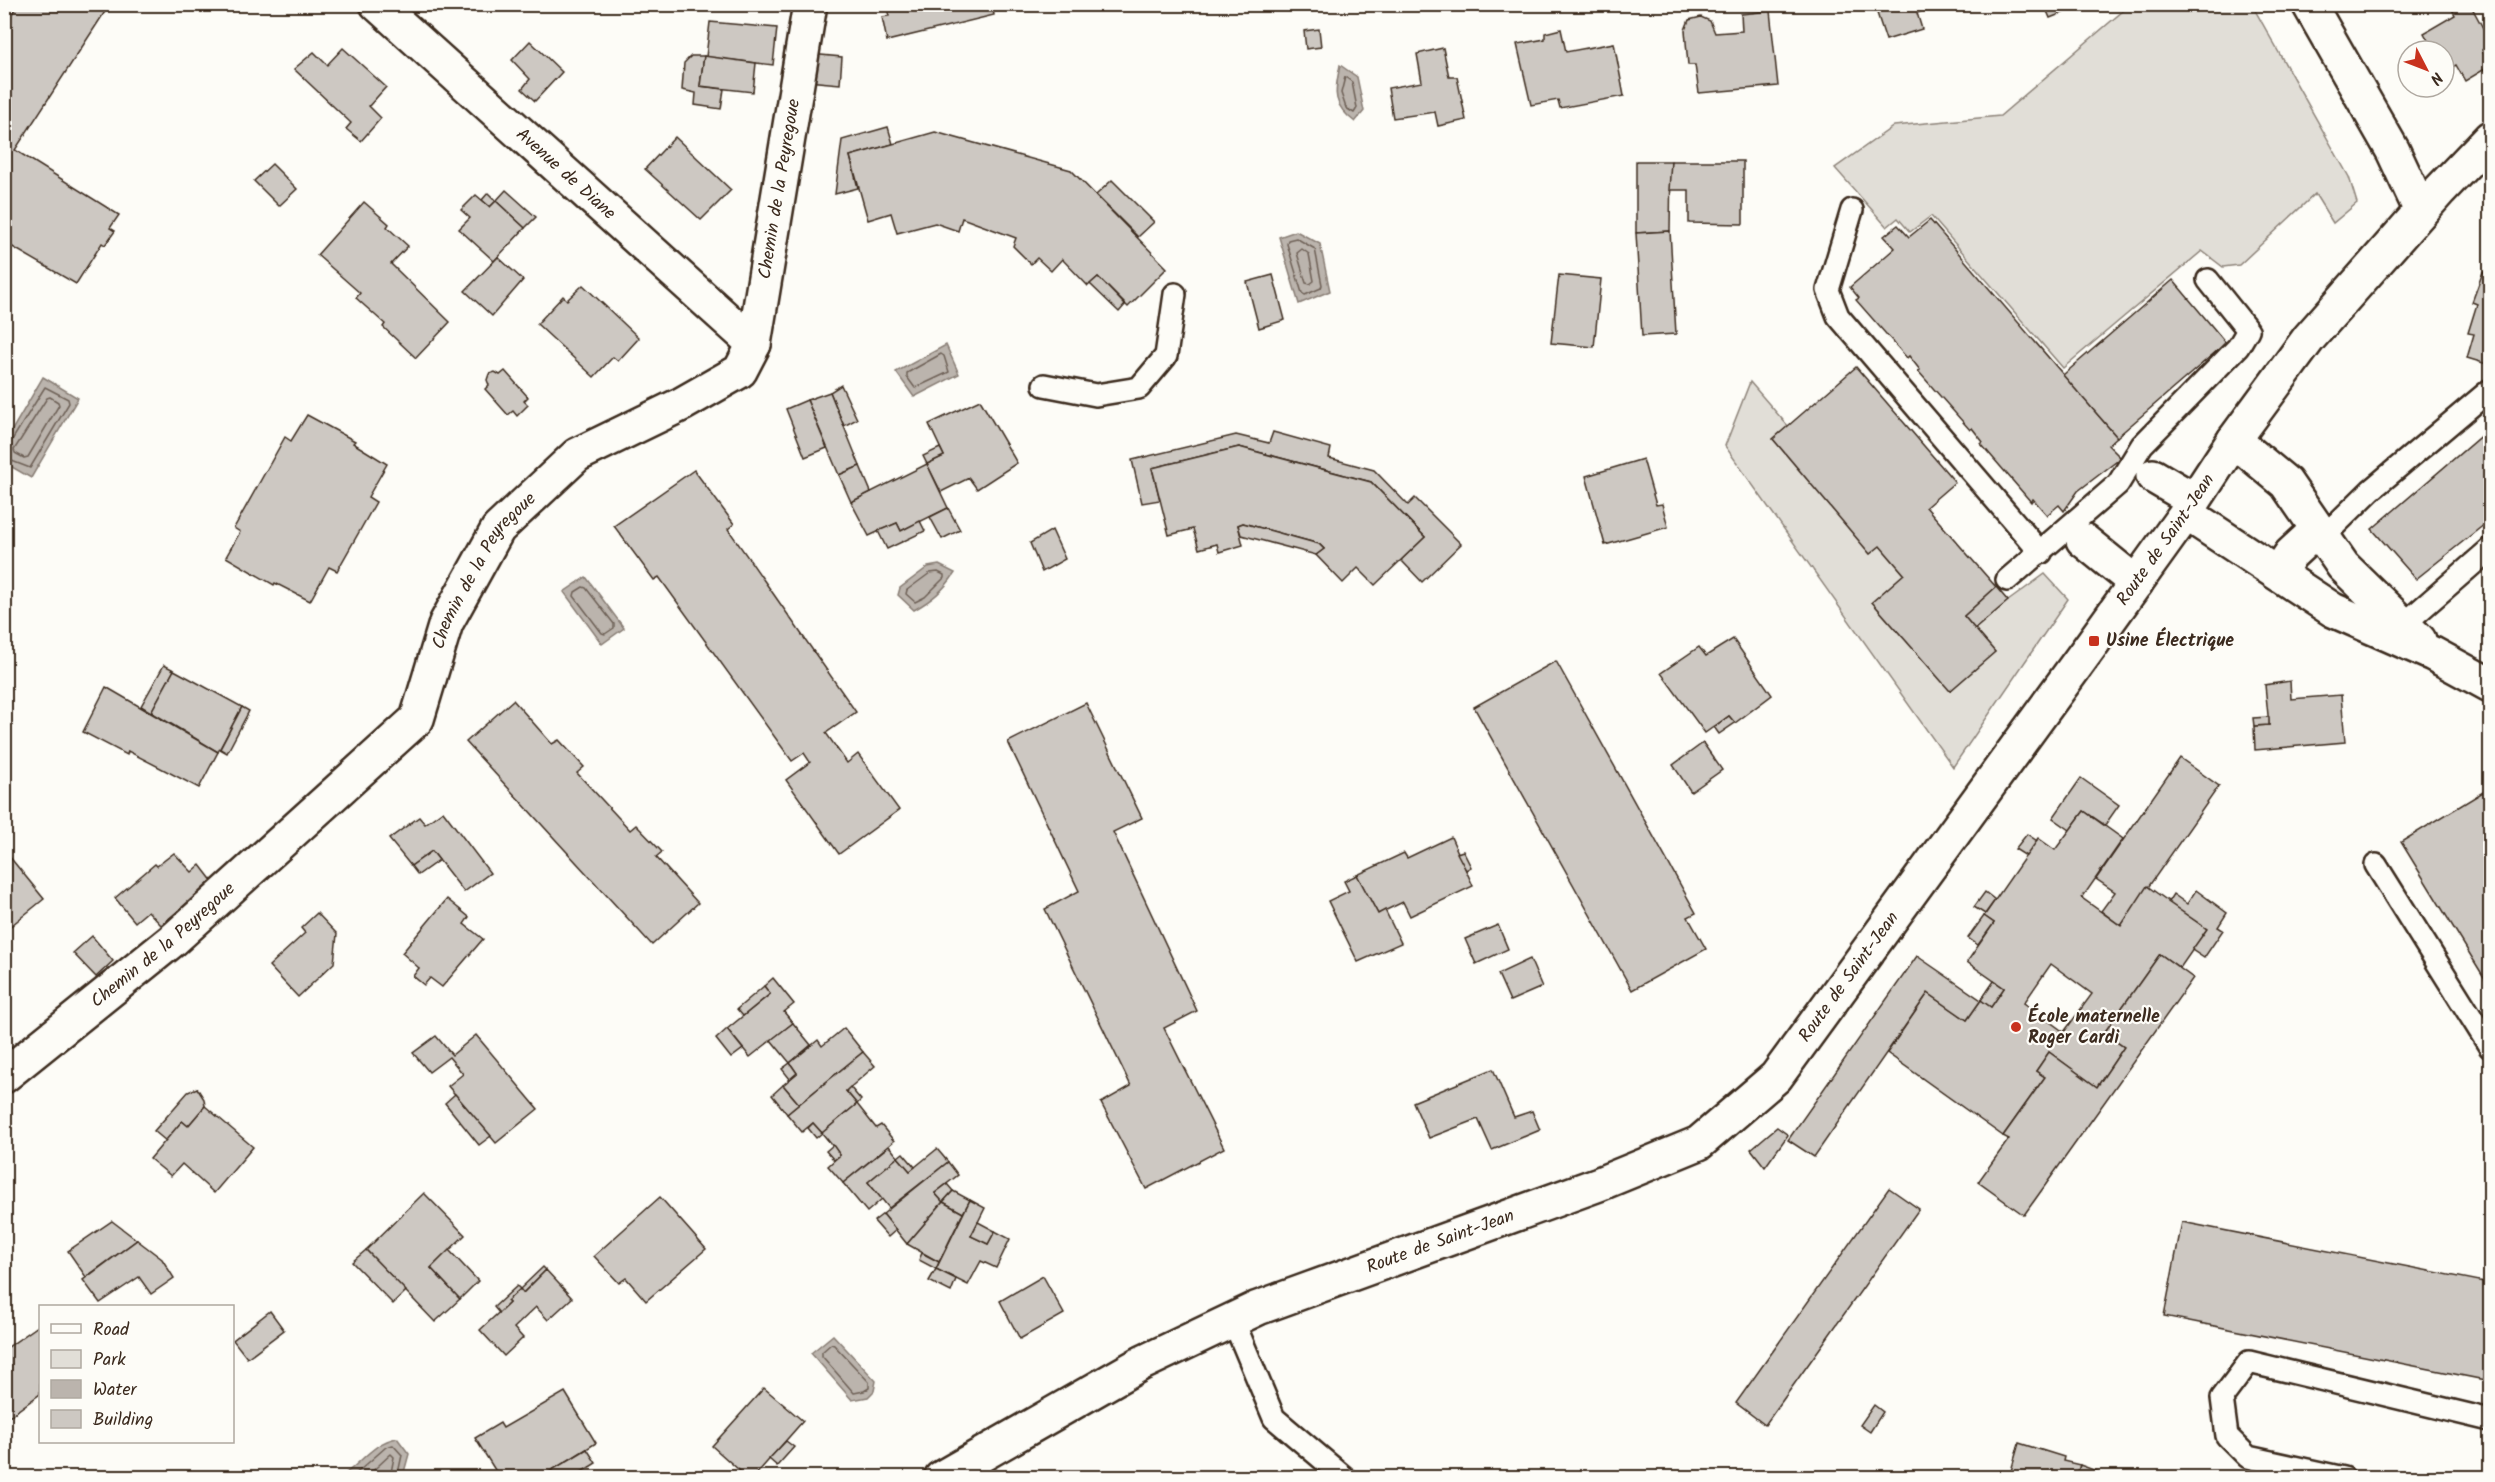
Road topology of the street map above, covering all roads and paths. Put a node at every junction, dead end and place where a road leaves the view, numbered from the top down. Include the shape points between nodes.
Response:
1 (377, 4) edge
2 (810, 4) edge
3 (2308, 4) edge
4 (2490, 138) edge
5 (1852, 210) dead end
6 (2421, 211) junction
7 (2208, 280) dead end
8 (1174, 294) dead end
9 (754, 344) junction
10 (1044, 385) dead end
11 (2490, 390) edge
12 (2234, 440) junction
13 (2142, 469) junction
14 (2190, 506) junction
15 (2077, 533) junction
16 (2320, 533) junction
17 (2490, 549) edge
18 (2040, 553) junction
19 (2278, 573) junction
20 (2007, 580) dead end
21 (2136, 583) junction
22 (2403, 625) junction
23 (2433, 654) junction
24 (2490, 685) edge
25 (2376, 865) dead end
26 (2490, 1047) edge
27 (4, 1076) edge
28 (1233, 1320) junction
29 (2490, 1420) edge
30 (941, 1478) edge
31 (1345, 1478) edge
32 (2344, 1478) edge

1 - 9 street, Avenue de Diane
2 - 9 street, Chemin de la Peyregoue
3 - 6 street via 2393,151
4 - 6 street, Route de Saint-Jean
5 - 18 lane via 1828,290 1838,316
6 - 12 street, Route de Saint-Jean via 2309,338
7 - 13 lane via 2248,330 2238,347 2142,445
8 - 10 lane via 1166,356 1139,388 1096,395
9 - 27 street, Chemin de la Peyregoue via 740,371 577,455 498,529 446,624 417,719 173,940
11 - 16 lane
12 - 14 street, Route de Saint-Jean
12 - 16 street via 2286,483
13 - 14 street
13 - 15 lane via 2118,484
14 - 19 street
14 - 21 street, Route de Saint-Jean
15 - 18 lane
15 - 21 street
16 - 19 street via 2290,554
16 - 22 street via 2343,566
17 - 22 lane
18 - 20 lane
19 - 23 street via 2333,610
21 - 28 street, Route de Saint-Jean via 1776,1077 1700,1143
22 - 23 street
23 - 24 street
25 - 26 lane
28 - 30 street, Route de Saint-Jean via 1142,1363
28 - 31 lane via 1274,1418
29 - 32 lane via 2249,1362 2222,1398 2227,1436 2248,1457

